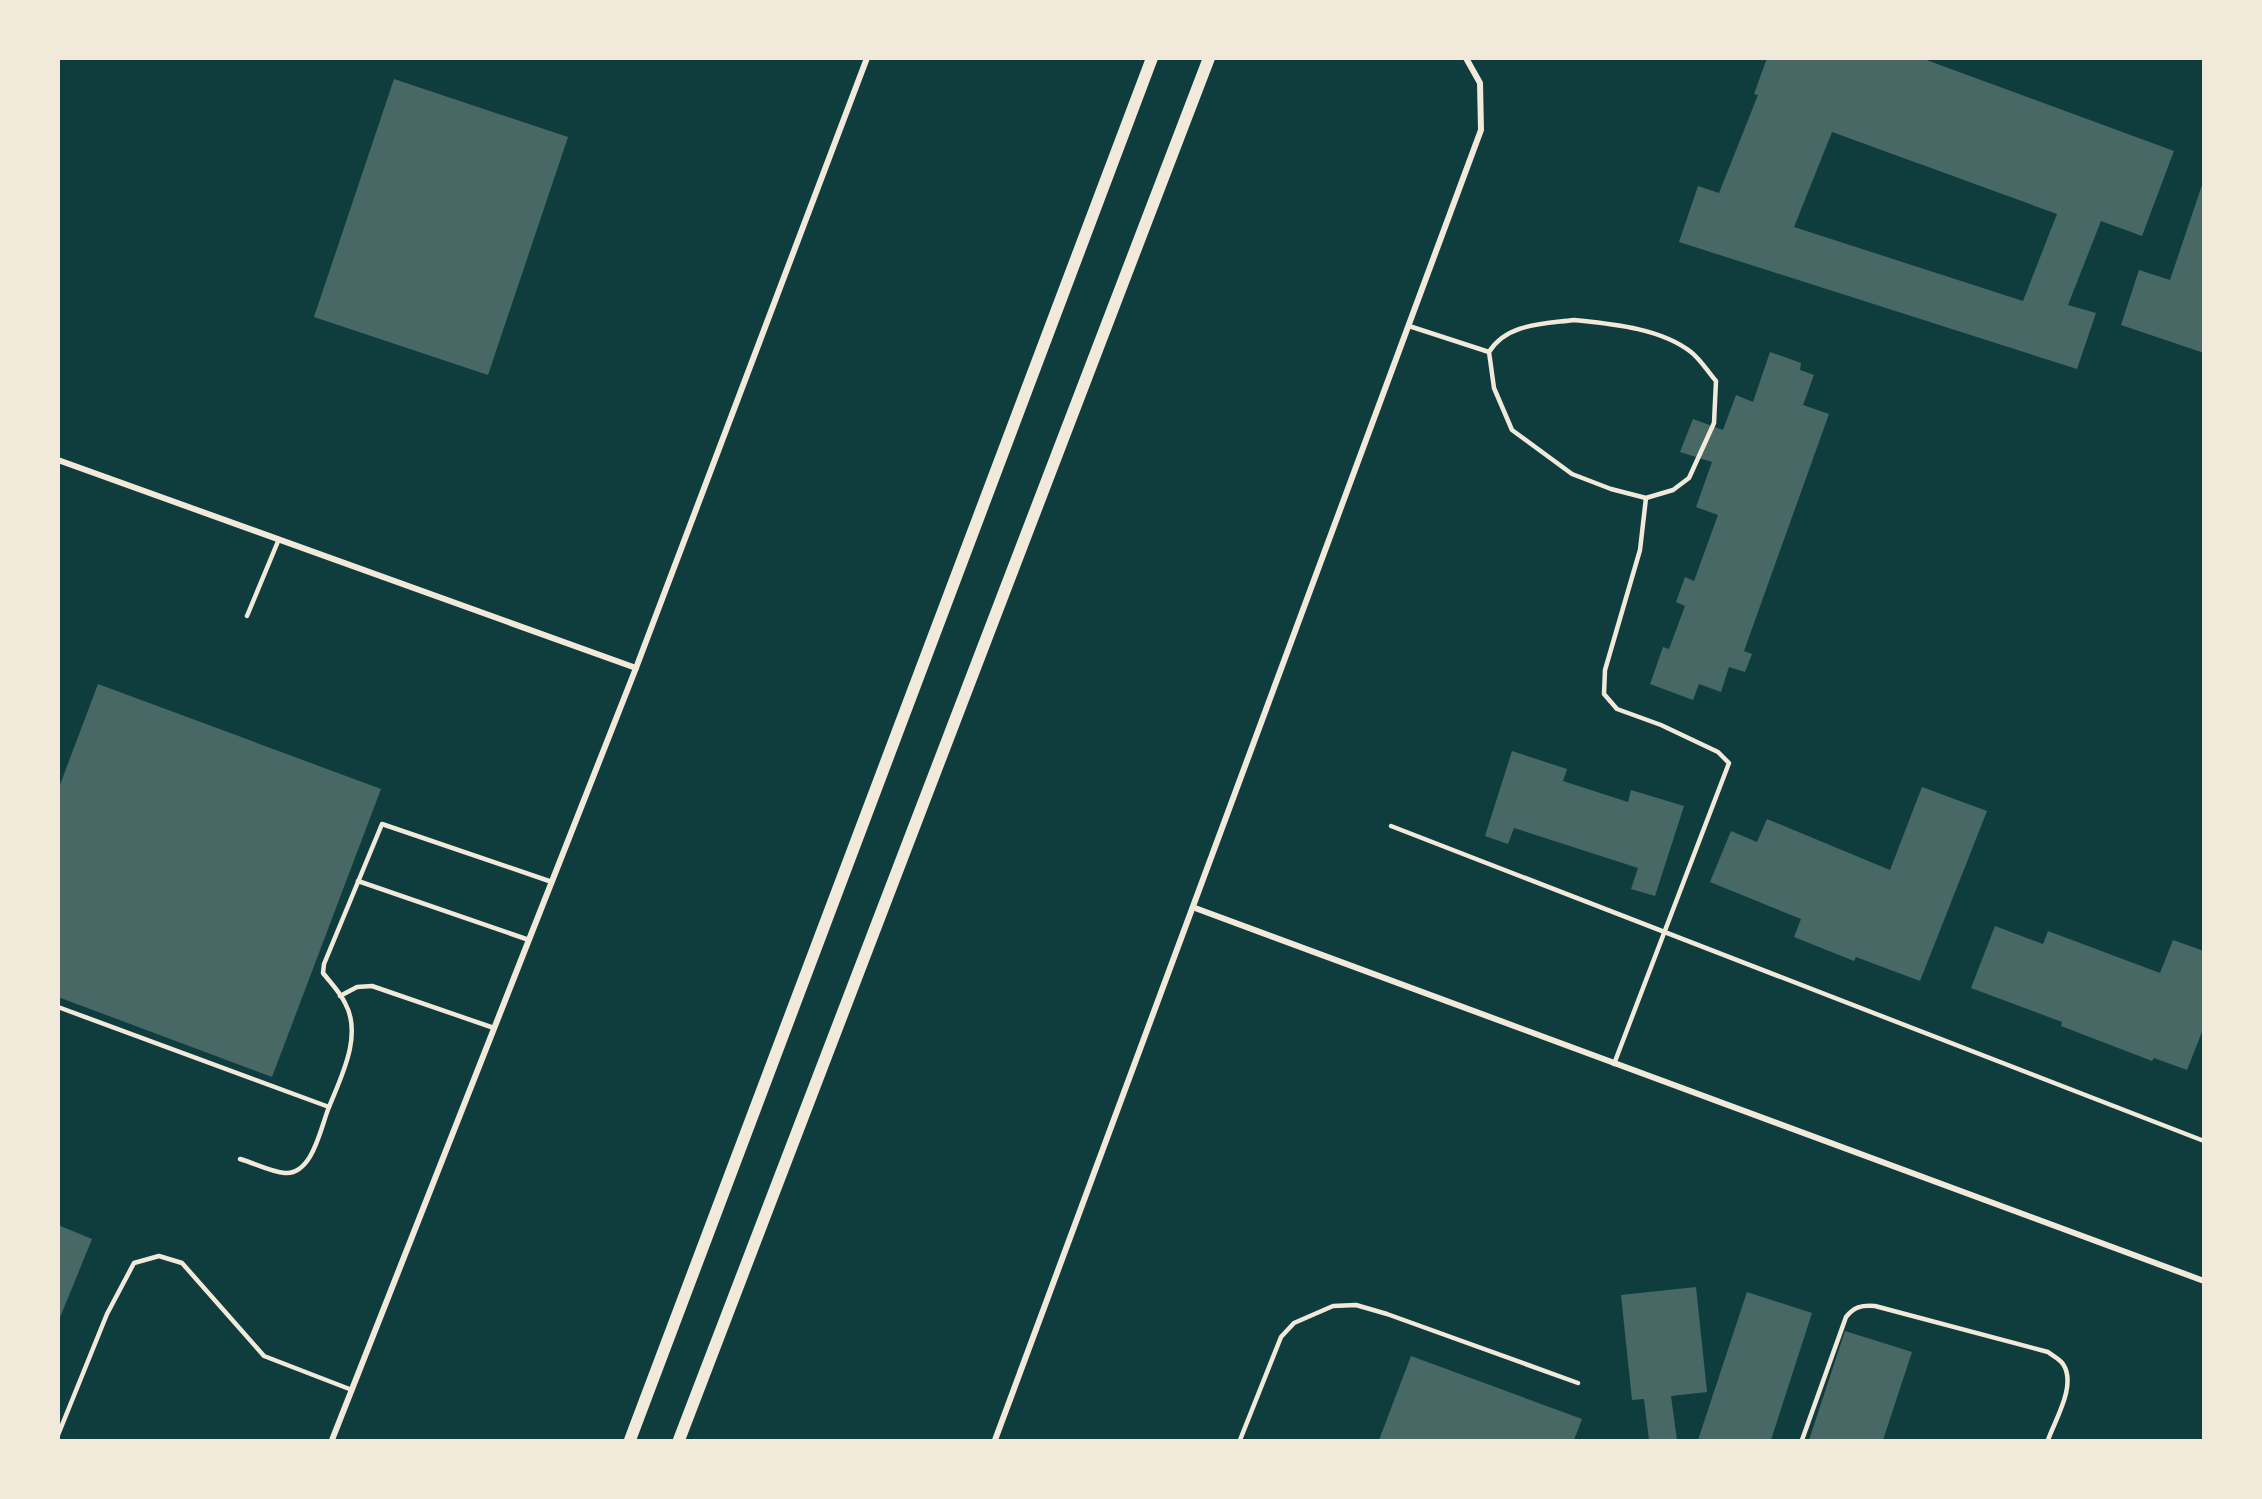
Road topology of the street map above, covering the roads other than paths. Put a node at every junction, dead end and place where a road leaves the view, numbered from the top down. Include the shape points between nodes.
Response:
1 (867, 58) edge
2 (1152, 58) edge
3 (1209, 58) edge
4 (1466, 58) edge
5 (1409, 326) junction
6 (1489, 352) junction
7 (58, 460) edge
8 (1646, 498) junction
9 (279, 539) junction
10 (246, 616) dead end
11 (636, 668) junction
12 (1391, 826) dead end
13 (358, 882) junction
14 (552, 882) junction
15 (1195, 908) junction
16 (1666, 932) junction
17 (529, 940) junction
18 (340, 996) junction
19 (58, 1007) edge
20 (494, 1028) junction
21 (1614, 1064) junction
22 (329, 1107) junction
23 (2204, 1141) edge
24 (240, 1159) dead end
25 (2204, 1281) edge
26 (1578, 1383) dead end
27 (352, 1390) junction
28 (58, 1435) edge
29 (332, 1440) edge
30 (630, 1440) edge
31 (679, 1440) edge
32 (995, 1440) edge
33 (1240, 1440) edge
34 (1802, 1440) edge
35 (2048, 1440) edge

1 - 11 street
2 - 30 main road
3 - 31 main road
4 - 5 street via 1480,83 1481,130
5 - 6 lane
5 - 15 street
6 - 8 lane via 1494,388 1512,429 1572,474
6 - 8 lane via 1505,334 1574,320 1616,324 1664,338 1692,353 1716,381 1714,423 1689,478 1673,490
7 - 9 street
8 - 16 lane via 1640,550 1605,670 1604,694 1617,709 1718,752 1729,763
9 - 10 lane
9 - 11 street
11 - 14 street
12 - 16 lane
13 - 14 lane via 382,824
13 - 17 lane
13 - 18 lane via 324,964 323,973
14 - 17 street
15 - 21 street
15 - 32 street
16 - 21 lane
16 - 23 lane
17 - 20 street
18 - 20 lane via 357,987 372,986
18 - 22 lane via 352,1022 346,1065
19 - 22 lane
20 - 27 street
21 - 25 street
22 - 24 lane via 307,1162 299,1171 285,1173
26 - 33 lane via 1387,1314 1356,1305 1333,1306 1294,1323 1281,1336
27 - 28 lane via 264,1356 182,1263 159,1256 134,1263 107,1314
27 - 29 street
34 - 35 lane via 1846,1317 1853,1308 1863,1305 2048,1352 2062,1362 2067,1375 2066,1391

